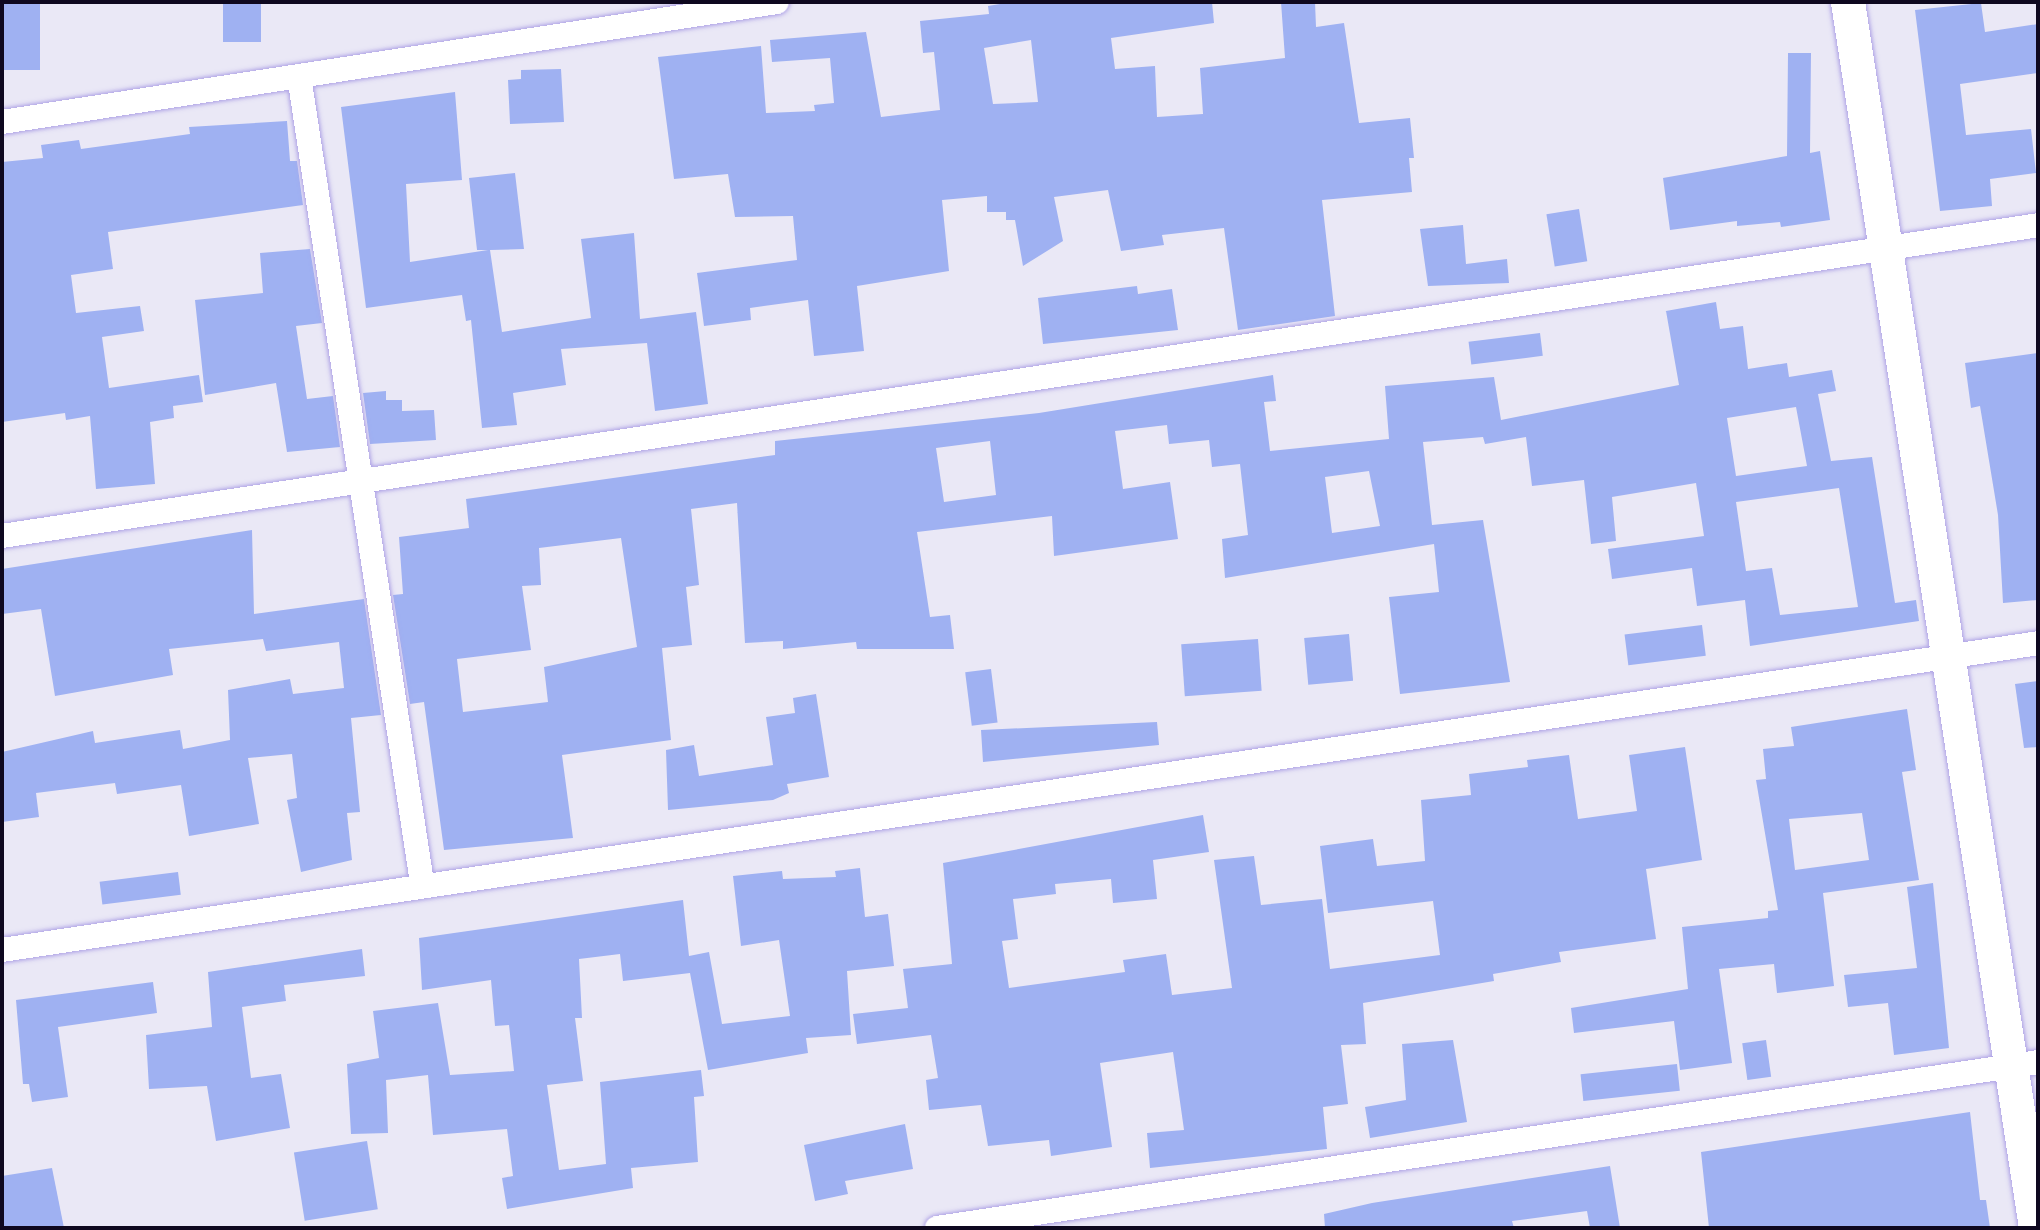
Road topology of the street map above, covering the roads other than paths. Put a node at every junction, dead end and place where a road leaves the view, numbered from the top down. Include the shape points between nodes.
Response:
1 (777, 2) edge
2 (1848, 2) edge
3 (299, 76) junction
4 (2, 122) edge
5 (2038, 225) edge
6 (1888, 250) junction
7 (361, 481) junction
8 (2, 536) edge
9 (2038, 643) edge
10 (1947, 657) junction
11 (422, 883) junction
12 (2, 950) edge
13 (2024, 1064) edge
14 (937, 1228) edge
15 (2036, 1228) edge

1 - 3 street
2 - 6 main road
3 - 4 street
3 - 7 street
5 - 6 street
6 - 7 street
6 - 10 main road
7 - 8 street
7 - 11 street
9 - 10 street
10 - 11 street
10 - 13 main road
11 - 12 street
13 - 14 street
13 - 15 main road

